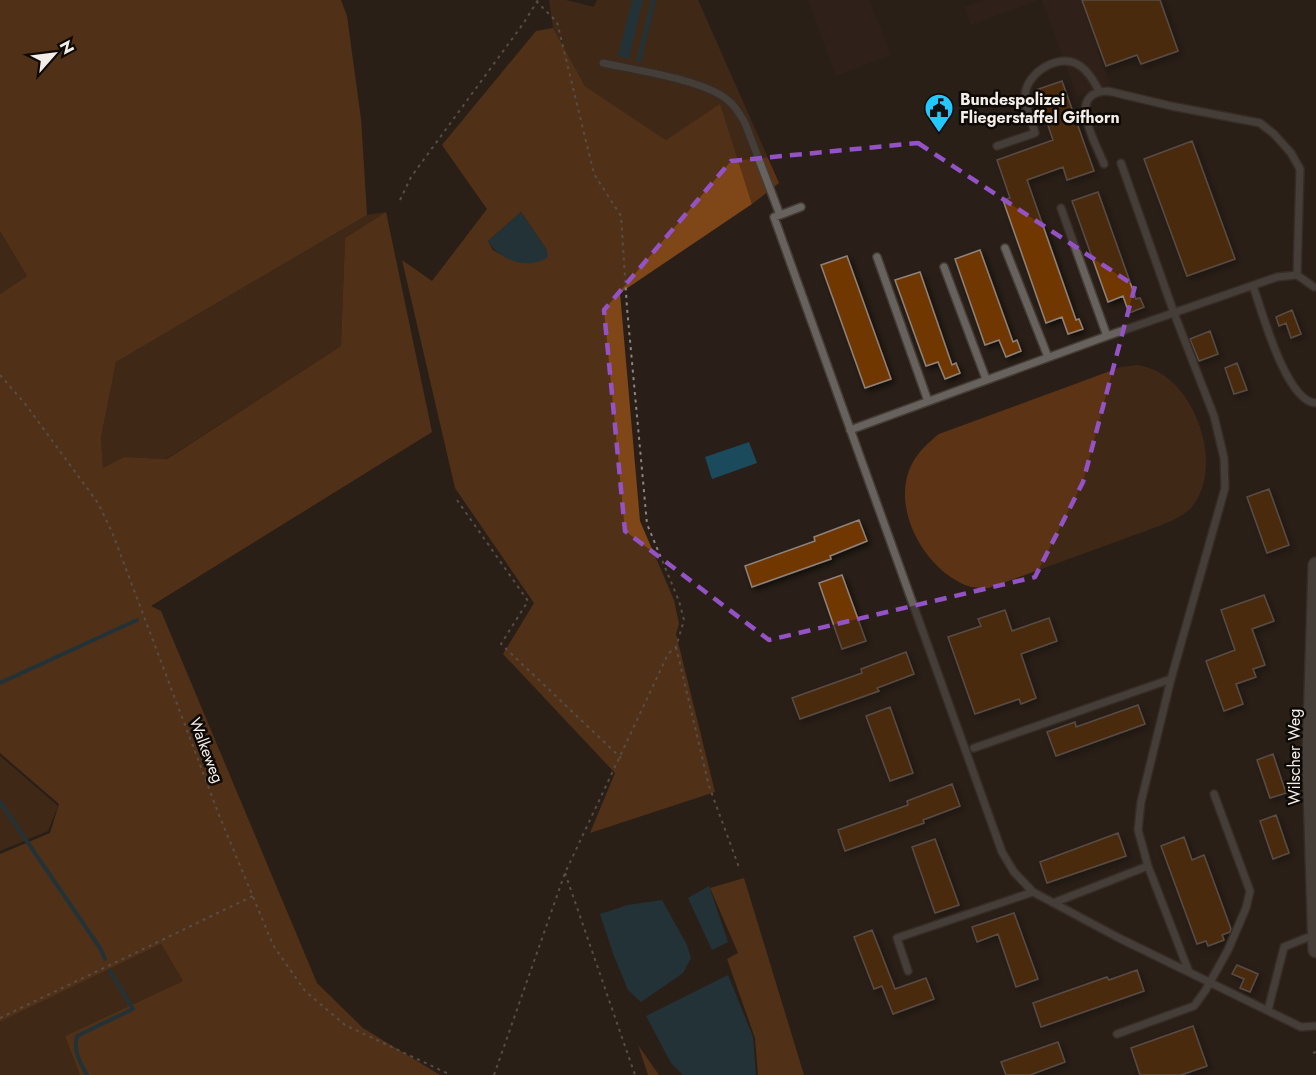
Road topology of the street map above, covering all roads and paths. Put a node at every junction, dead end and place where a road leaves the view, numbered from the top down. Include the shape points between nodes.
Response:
1 (537, 1) edge
2 (603, 63) dead end
3 (1099, 91) junction
4 (997, 146) dead end
5 (1121, 163) dead end
6 (1104, 164) dead end
7 (400, 200) dead end
8 (801, 207) dead end
9 (1061, 208) dead end
10 (780, 215) junction
11 (1005, 248) dead end
12 (877, 257) dead end
13 (944, 267) dead end
14 (1297, 275) junction
15 (1253, 286) junction
16 (1314, 287) dead end
17 (1173, 313) junction
18 (1107, 336) junction
19 (1048, 357) junction
20 (0, 375) edge
21 (986, 380) junction
22 (928, 401) junction
23 (1316, 403) edge
24 (850, 430) junction
25 (457, 500) dead end
26 (1316, 565) edge
27 (676, 647) junction
28 (1171, 679) junction
29 (974, 748) dead end
30 (621, 758) junction
31 (1214, 794) dead end
32 (1148, 866) junction
33 (740, 870) dead end
34 (566, 873) junction
35 (1033, 892) junction
36 (253, 896) junction
37 (1053, 903) junction
38 (1315, 937) edge
39 (1316, 950) edge
40 (908, 971) dead end
41 (1189, 972) junction
42 (1209, 982) junction
43 (1268, 1010) junction
44 (0, 1018) edge
45 (1316, 1026) edge
46 (1117, 1034) dead end
47 (451, 1075) edge
48 (494, 1075) edge
49 (636, 1075) edge

1 - 7 path via 411,177
1 - 27 path via 557,22 594,174 621,216 647,524 680,601 684,620
2 - 10 lane via 697,85 724,97 745,123
3 - 4 lane via 1076,63 1064,61 1039,70 1028,81 1025,97 1035,133
3 - 6 lane via 1086,102 1085,113
3 - 14 lane via 1260,123 1274,134 1300,169
5 - 17 lane
8 - 10 lane
9 - 18 lane
10 - 24 lane via 774,218
11 - 19 lane
12 - 22 lane
13 - 21 lane
14 - 15 lane
14 - 16 lane
15 - 17 lane
15 - 23 lane via 1284,371 1295,390
17 - 18 lane
17 - 28 lane via 1214,416 1224,458 1225,488
18 - 19 lane
19 - 21 lane
20 - 36 path, Walkeweg via 98,503
21 - 22 lane
22 - 24 lane
24 - 35 lane via 1002,852
25 - 30 path via 528,602 501,644
26 - 38 street, Wilscher Weg via 1310,759
27 - 30 path via 668,654
27 - 33 path via 709,786
28 - 29 lane
28 - 32 lane via 1141,802 1138,830
30 - 34 path
31 - 42 lane via 1250,891 1228,950
32 - 37 lane
32 - 41 lane
34 - 48 path
34 - 49 path
35 - 37 lane
35 - 40 lane via 897,938
36 - 44 path
36 - 47 path, Walkeweg via 273,945 305,991 345,1025
37 - 41 lane
38 - 39 street, Wilscher Weg
38 - 43 lane via 1284,946
41 - 42 lane
42 - 43 lane
42 - 46 lane via 1194,1006
43 - 45 lane via 1301,1027

